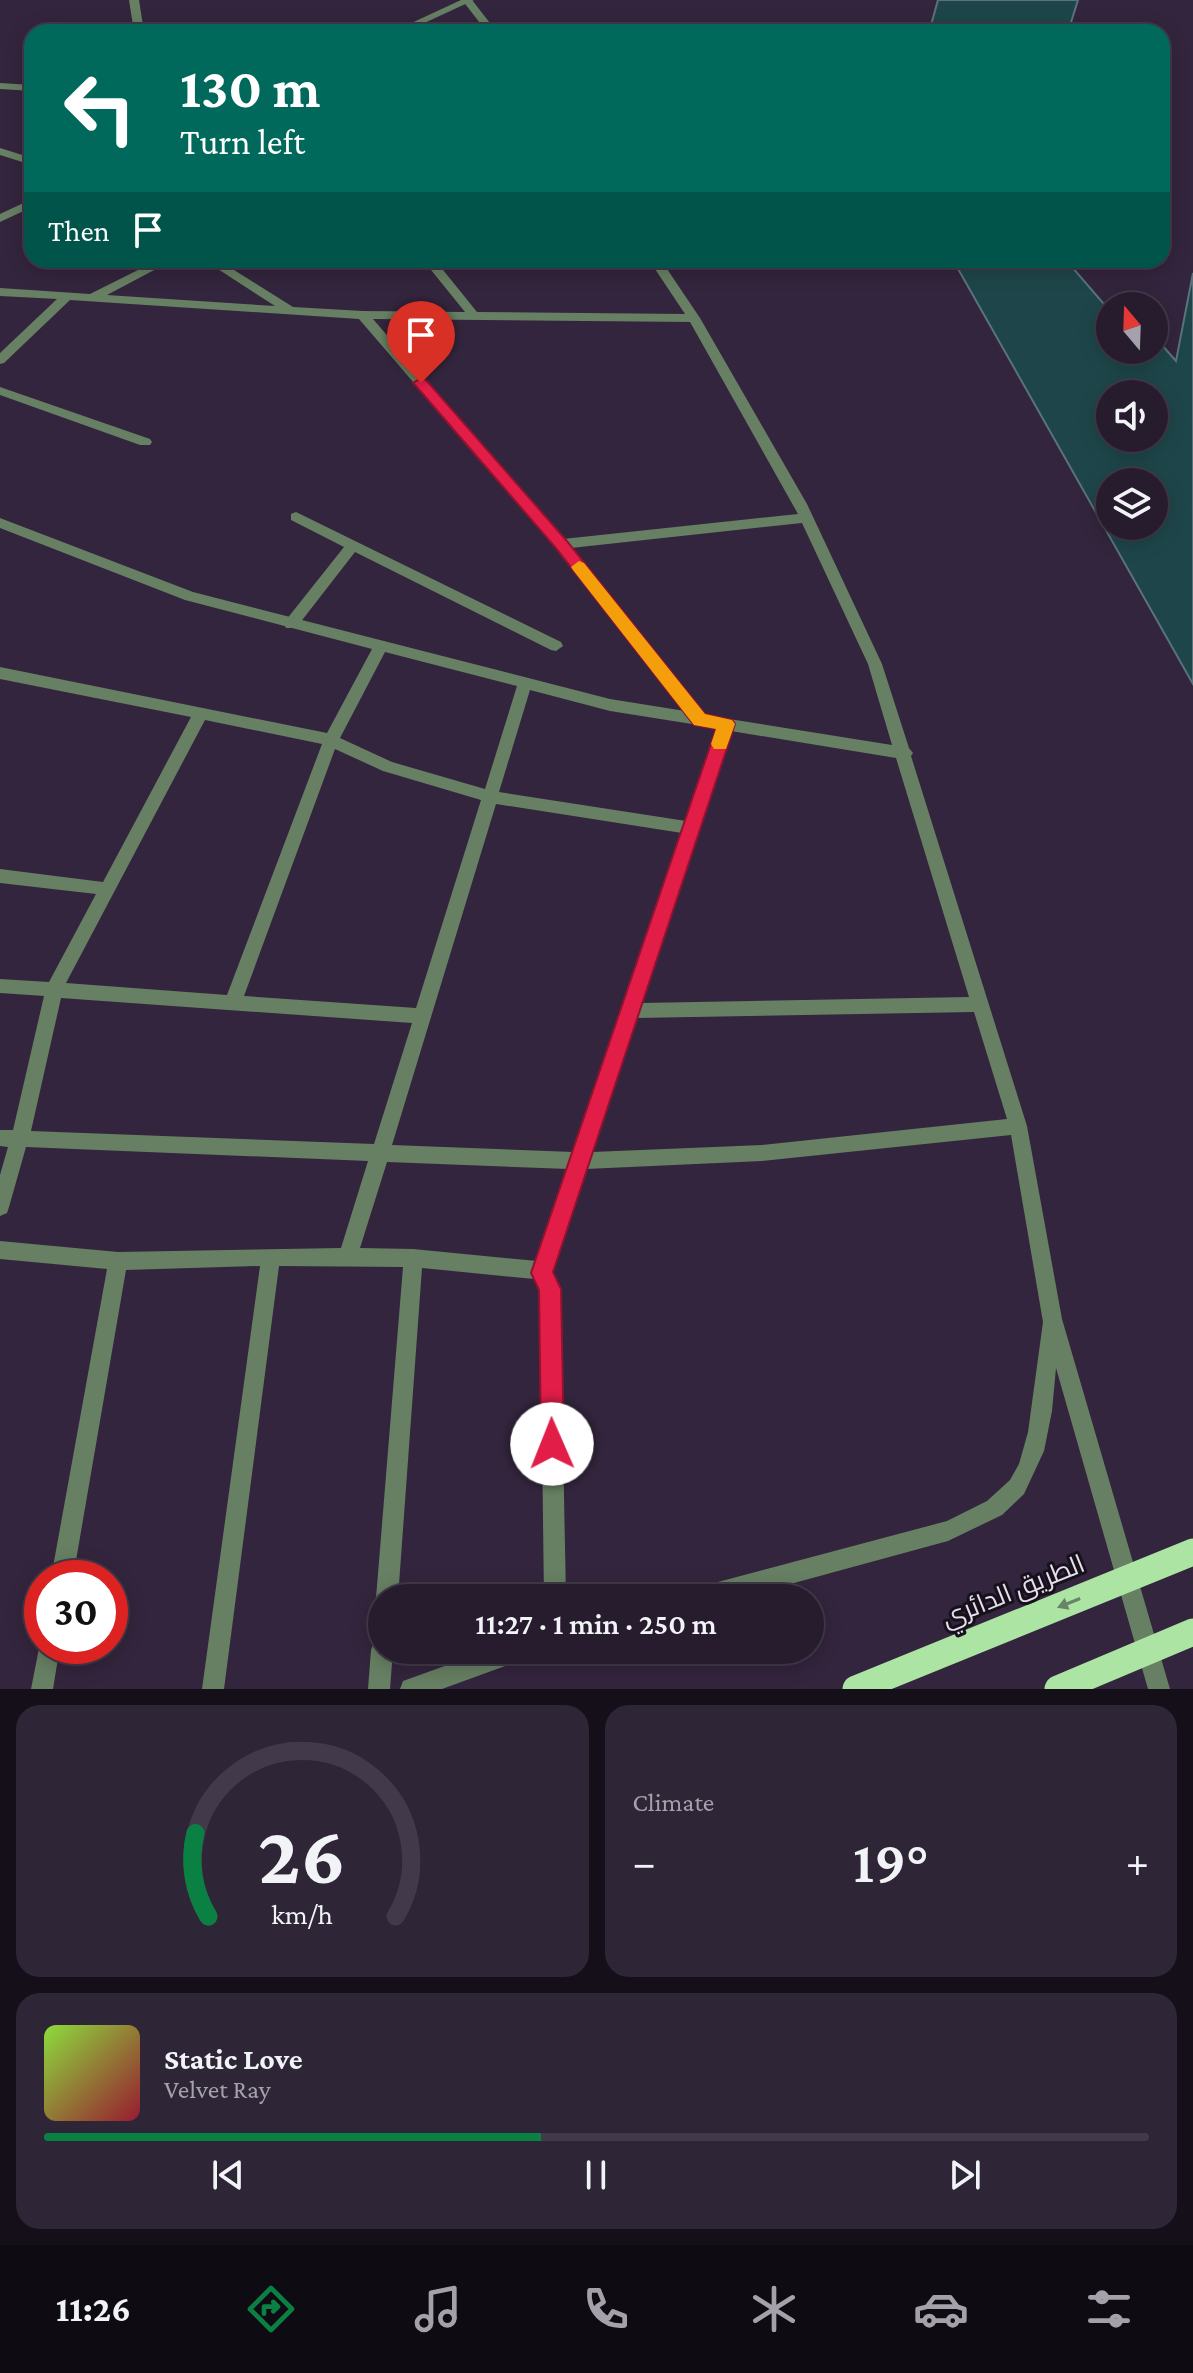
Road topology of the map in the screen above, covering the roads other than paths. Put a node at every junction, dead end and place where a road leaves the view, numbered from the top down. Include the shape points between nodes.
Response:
1 (134, 0) edge
2 (468, 0) edge
3 (138, 24) edge
4 (415, 24) edge
5 (486, 24) edge
6 (0, 86) edge
7 (24, 88) edge
8 (0, 151) edge
9 (24, 159) edge
10 (24, 206) edge
11 (0, 219) edge
12 (151, 268) edge
13 (223, 268) edge
14 (435, 268) edge
15 (660, 268) edge
16 (0, 292) edge
17 (66, 297) junction
18 (92, 298) junction
19 (291, 311) junction
20 (363, 315) junction
21 (474, 316) junction
22 (694, 318) junction
23 (0, 360) edge
24 (0, 391) edge
25 (145, 442) dead end
26 (296, 517) dead end
27 (807, 518) junction
28 (0, 523) edge
29 (560, 544) junction
30 (353, 545) junction
31 (291, 624) junction
32 (381, 646) junction
33 (556, 646) dead end
34 (0, 673) edge
35 (525, 683) junction
36 (201, 713) junction
37 (700, 720) junction
38 (726, 724) junction
39 (331, 740) junction
40 (905, 753) junction
41 (491, 797) junction
42 (693, 828) junction
43 (0, 876) edge
44 (107, 889) junction
45 (0, 986) edge
46 (55, 988) junction
47 (233, 1002) junction
48 (981, 1004) junction
49 (631, 1011) junction
50 (424, 1016) junction
51 (1018, 1126) junction
52 (0, 1138) edge
53 (20, 1138) junction
54 (379, 1152) junction
55 (577, 1161) junction
56 (0, 1207) edge
57 (0, 1250) edge
58 (271, 1257) junction
59 (348, 1257) junction
60 (413, 1258) junction
61 (118, 1261) junction
62 (542, 1273) junction
63 (1052, 1319) junction
64 (1193, 1552) edge
65 (65, 1560) edge
66 (388, 1584) edge
67 (555, 1584) edge
68 (751, 1584) edge
69 (1193, 1632) edge
70 (46, 1664) edge
71 (381, 1664) edge
72 (480, 1664) edge
73 (42, 1689) edge
74 (213, 1689) edge
75 (379, 1689) edge
76 (411, 1689) edge
77 (856, 1689) edge
78 (1058, 1689) edge
79 (1159, 1689) edge

1 - 3 street
2 - 4 street
2 - 5 street
6 - 7 street
8 - 9 street
10 - 11 street
12 - 18 street
13 - 19 street
14 - 21 street
15 - 22 street
16 - 17 street
17 - 18 street
17 - 23 street
18 - 19 street
19 - 20 street
20 - 21 street
20 - 29 street
21 - 22 street
22 - 27 street
24 - 25 street
26 - 30 street
27 - 29 street
27 - 40 street via 875,664
28 - 31 street via 190,596
29 - 37 street
30 - 31 street
30 - 33 street
31 - 32 street
32 - 35 street
32 - 39 street
34 - 36 street
35 - 37 street
35 - 41 street
36 - 39 street
36 - 44 street
37 - 38 street
38 - 40 street
38 - 42 street
39 - 41 street via 388,767
39 - 47 street
40 - 48 street
41 - 42 street
41 - 50 street
42 - 49 street
43 - 44 street
44 - 46 street
45 - 46 street
46 - 47 street
46 - 53 street
47 - 50 street
48 - 49 street
48 - 51 street
49 - 55 street
50 - 54 street
51 - 55 street via 762,1153
51 - 63 street
52 - 53 street
53 - 54 street
53 - 56 street
54 - 55 street
54 - 59 street
55 - 62 street
57 - 61 street
58 - 59 street
58 - 61 street
58 - 74 street
59 - 60 street
60 - 62 street
60 - 66 street
61 - 65 street
62 - 67 street via 550,1289
63 - 68 street via 1036,1447 1016,1489 986,1514 948,1531
63 - 79 street
64 -> 77 highway, الطريق الدائري, bridge
69 - 78 highway, bridge
70 - 73 street
71 - 75 street
72 - 76 street

